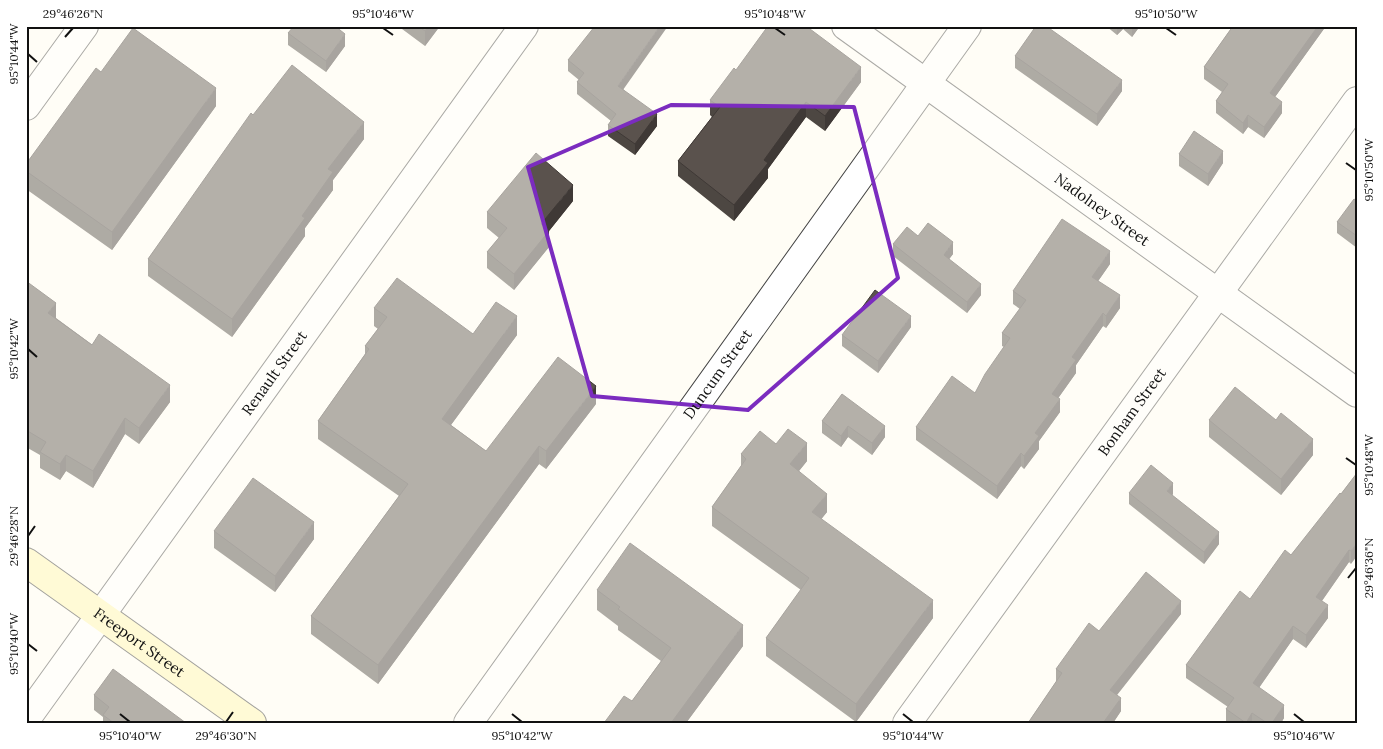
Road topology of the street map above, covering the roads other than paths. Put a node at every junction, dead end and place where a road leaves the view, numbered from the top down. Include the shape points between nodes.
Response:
1 (84, 26) edge
2 (524, 26) edge
3 (846, 26) edge
4 (967, 26) edge
5 (926, 84) junction
6 (1357, 101) edge
7 (26, 106) edge
8 (1218, 293) junction
9 (1357, 393) edge
10 (26, 562) edge
11 (101, 616) junction
12 (26, 719) edge
13 (252, 723) edge
14 (468, 723) edge
15 (907, 723) edge

1 - 7 street
2 - 11 street, Renault Street
3 - 5 street, Nadolney Street
4 - 5 street, Duncum Street
5 - 8 street, Nadolney Street
5 - 14 street, Duncum Street
6 - 8 street, Bonham Street
8 - 9 street, Nadolney Street
8 - 15 street, Bonham Street
10 - 11 main road, Freeport Street
11 - 12 street, Renault Street
11 - 13 main road, Freeport Street

